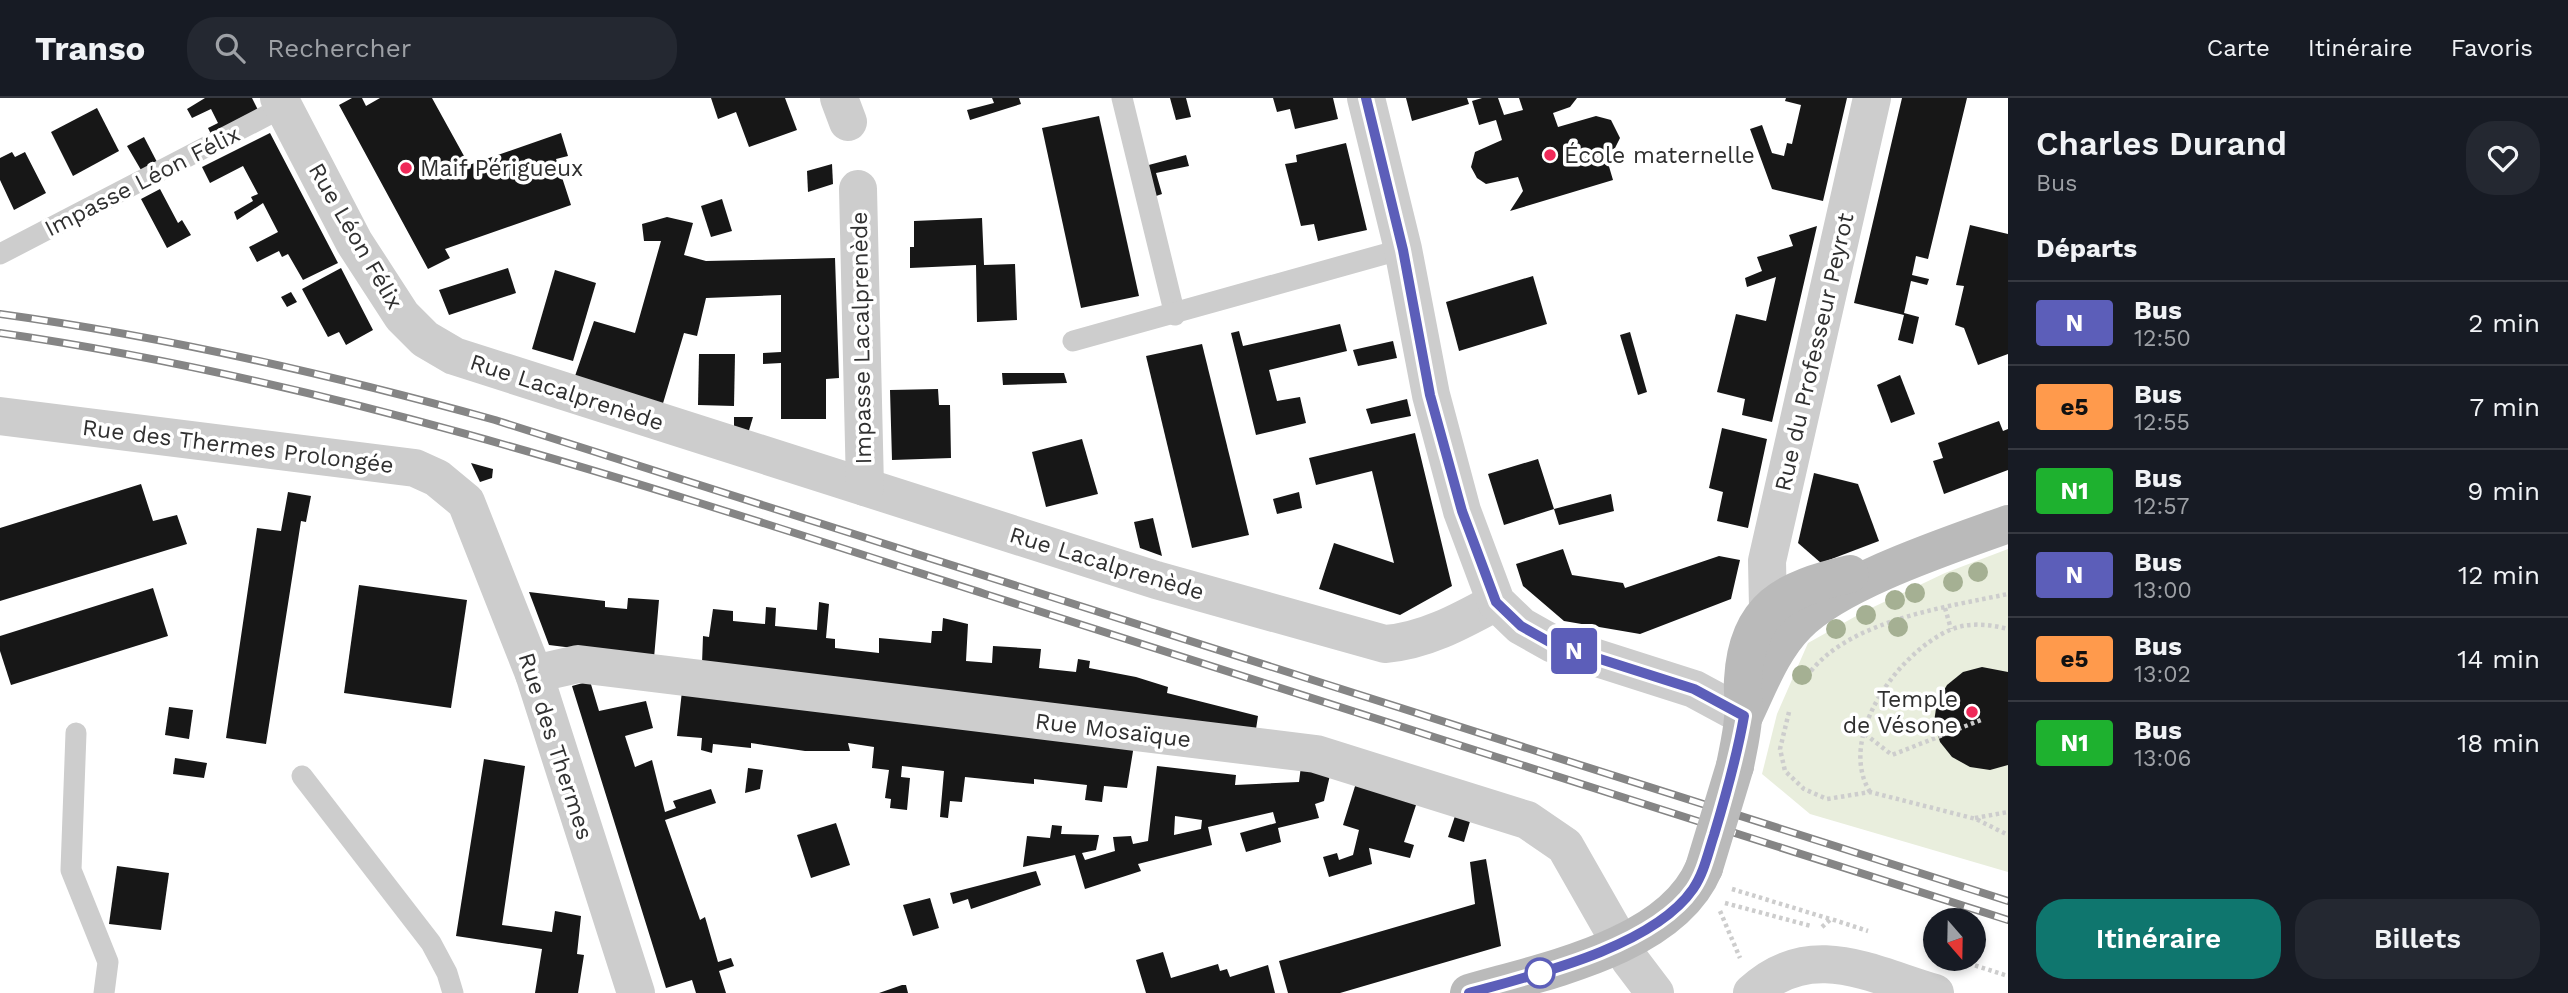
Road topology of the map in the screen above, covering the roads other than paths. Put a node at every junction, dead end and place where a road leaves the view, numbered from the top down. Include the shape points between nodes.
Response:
1 (1122, 98) edge
2 (1366, 98) edge
3 (1872, 98) edge
4 (281, 103) edge
5 (858, 189) dead end
6 (1403, 250) junction
7 (0, 254) edge
8 (1175, 315) junction
9 (1073, 341) dead end
10 (454, 356) joint
11 (0, 416) edge
12 (865, 487) junction
13 (466, 502) joint
14 (2008, 524) edge
15 (1917, 558) junction
16 (1496, 602) junction
17 (1768, 607) junction
18 (534, 674) junction
19 (1744, 716) junction
20 (76, 733) dead end
21 (302, 776) dead end
22 (1620, 944) junction
23 (104, 993) edge
24 (453, 993) edge
25 (636, 993) edge
26 (1469, 993) edge
27 (1655, 993) edge
28 (1752, 993) edge
29 (1935, 993) edge

1 - 8 lane
2 - 6 street
3 - 17 street, Rue du Professeur Peyrot via 1767,561
4 - 7 lane, Impasse Léon Félix
4 - 10 street, Rue Léon Félix via 354,242 402,316 425,339
5 - 12 street, Impasse Lacalprenède
6 - 8 lane
6 - 16 street via 1430,395 1462,511
8 - 9 lane
10 - 12 street, Rue Lacalprenède
11 - 13 street, Rue des Thermes Prolongée via 415,468 437,478
12 - 16 street, Rue Lacalprenède via 1156,580 1385,644 1419,638
13 - 18 street, Rue des Thermes
14 - 15 main road
15 - 17 main road via 1805,587
15 - 19 main road via 1835,597 1798,622 1768,666
16 - 19 street via 1521,626 1553,644 1694,689
17 - 19 main road via 1748,644
18 - 22 street, Rue Mosaïque via 578,664 1316,754 1528,820 1565,846
18 - 25 street, Rue des Thermes
19 - 22 main road, bridge via 1713,884 1692,892
20 - 23 lane via 71,870 108,962
21 - 24 lane via 431,943
22 - 26 main road
22 - 27 street, Rue Mosaïque
28 - 29 street via 1784,969 1831,962

